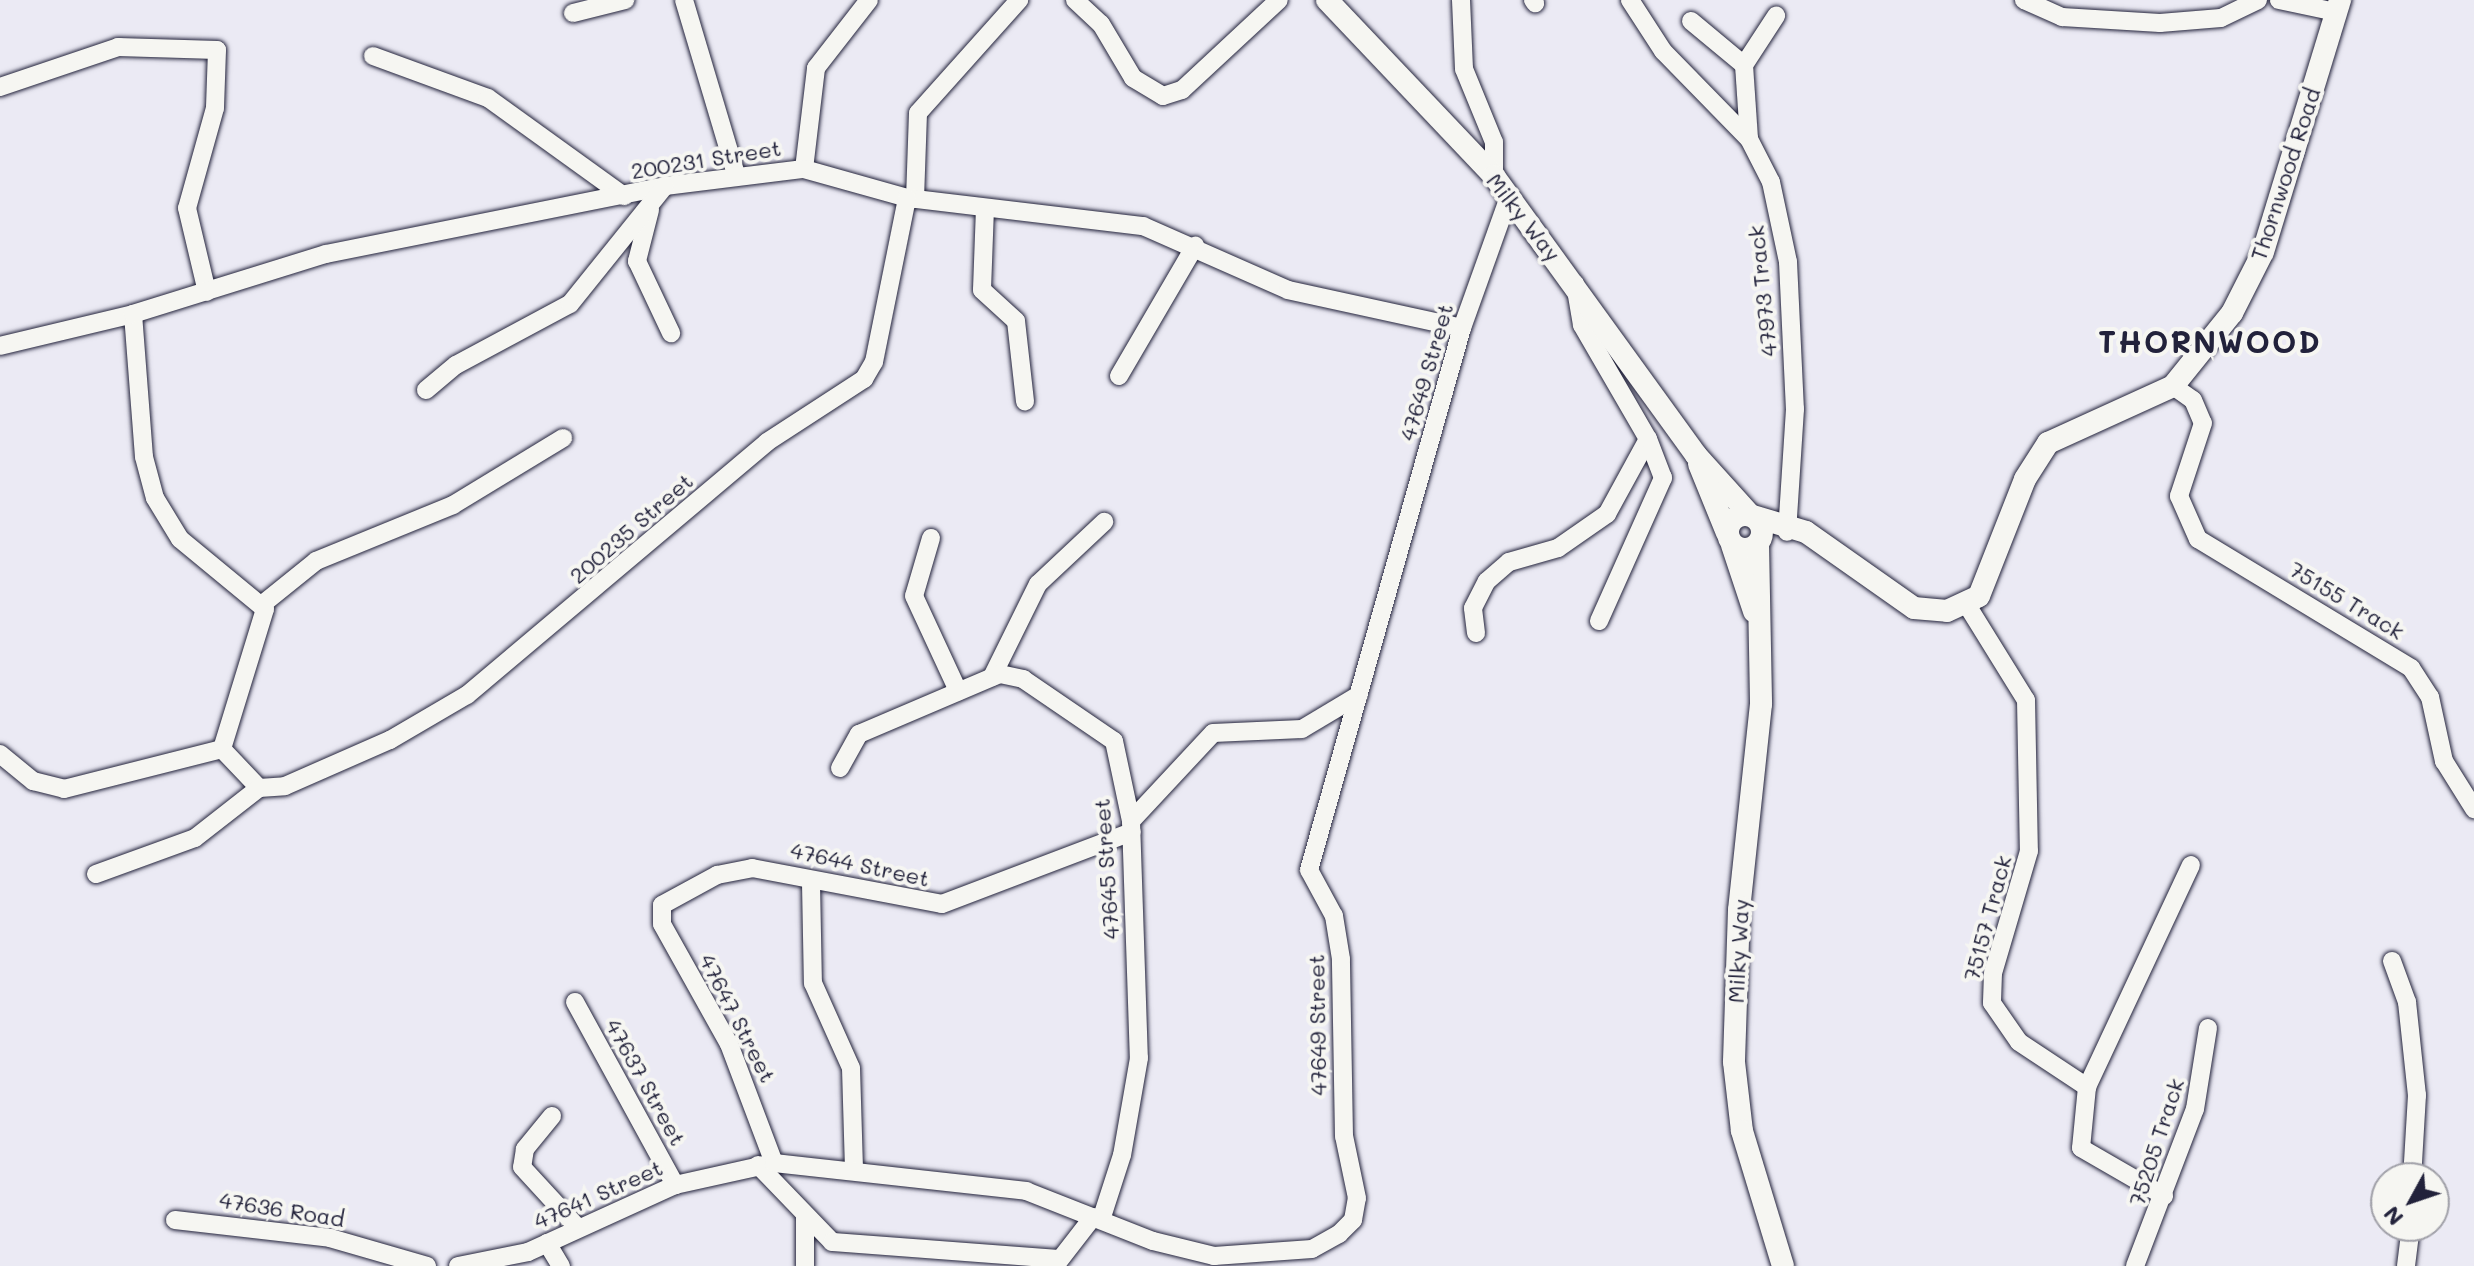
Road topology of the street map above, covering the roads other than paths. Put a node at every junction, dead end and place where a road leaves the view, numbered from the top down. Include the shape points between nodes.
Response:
1 (625, 0) edge
2 (684, 0) edge
3 (869, 0) edge
4 (1019, 0) edge
5 (1075, 0) edge
6 (1279, 0) edge
7 (1327, 0) edge
8 (1461, 0) edge
9 (1630, 0) edge
10 (2024, 0) edge
11 (2258, 0) edge
12 (2279, 0) edge
13 (2338, 6) edge
14 (573, 13) dead end
15 (1776, 16) dead end
16 (1691, 21) dead end
17 (373, 56) dead end
18 (1744, 65) junction
19 (0, 87) edge
20 (1749, 139) junction
21 (804, 169) junction
22 (736, 174) junction
23 (1494, 176) junction
24 (665, 186) junction
25 (624, 196) junction
26 (1509, 197) junction
27 (911, 198) junction
28 (652, 203) junction
29 (985, 208) junction
30 (1195, 246) junction
31 (1575, 284) junction
32 (207, 292) junction
33 (133, 314) junction
34 (1462, 328) junction
35 (671, 333) dead end
36 (0, 346) edge
37 (1119, 376) dead end
38 (2173, 386) junction
39 (426, 390) dead end
40 (1025, 401) dead end
41 (563, 438) dead end
42 (1648, 439) junction
43 (1696, 455) junction
44 (1751, 516) junction
45 (1104, 522) dead end
46 (1792, 528) junction
47 (931, 538) dead end
48 (1730, 539) junction
49 (1759, 542) junction
50 (264, 603) junction
51 (1967, 605) junction
52 (1599, 621) dead end
53 (1760, 631) junction
54 (1476, 633) dead end
55 (992, 677) junction
56 (958, 691) junction
57 (1359, 695) junction
58 (222, 749) junction
59 (0, 754) edge
60 (840, 768) dead end
61 (259, 788) junction
62 (2474, 809) edge
63 (1132, 826) junction
64 (2191, 865) dead end
65 (96, 874) dead end
66 (811, 883) junction
67 (672, 942) joint
68 (2392, 961) dead end
69 (575, 1002) dead end
70 (2208, 1028) dead end
71 (2087, 1087) junction
72 (552, 1116) dead end
73 (2413, 1162) edge
74 (766, 1164) junction
75 (854, 1169) junction
76 (675, 1185) junction
77 (2164, 1196) junction
78 (805, 1217) junction
79 (1097, 1219) junction
80 (175, 1220) dead end
81 (578, 1228) junction
82 (2409, 1242) edge
83 (547, 1243) junction
84 (892, 1259) edge
85 (1057, 1262) edge
86 (1247, 1262) edge
87 (427, 1266) edge
88 (458, 1266) edge
89 (561, 1266) edge
90 (805, 1266) edge
91 (1783, 1266) edge
92 (2135, 1266) edge
93 (2406, 1266) edge

1 - 14 street
2 - 22 street
3 - 21 street via 816,68
4 - 27 street, 200235 Street via 918,113
5 - 6 street via 1101,24 1133,78 1163,96 1182,90
7 - 23 street, Milky Way
8 - 23 street via 1464,69 1494,142
9 - 20 street, 47973 Track via 1663,51
10 - 11 street via 2062,17 2160,23 2221,18
12 - 13 street
13 - 38 street, Thornwood Road via 2263,252 2232,313
15 - 18 street
16 - 18 street
17 - 25 street via 488,98
18 - 20 street
19 - 32 street via 118,47 217,50 215,108 187,208
20 - 46 street, 47973 Track via 1771,182 1788,262 1796,465
21 - 22 street, 200231 Street
21 - 27 street, 200231 Street
22 - 24 street, 200231 Street
23 - 26 street, Milky Way
24 - 25 street, 200231 Street
24 - 28 street
25 - 32 street, 200231 Street via 326,254
26 - 31 street, Milky Way
26 - 34 street, 47649 Street
27 - 29 street, 200231 Street
27 - 61 street, 200235 Street via 874,362 864,379 767,442 467,695 390,740 285,786
28 - 35 street via 637,261
28 - 39 street via 570,304 456,365
29 - 30 street, 200231 Street via 1143,226
29 - 40 street via 982,290 1016,321
30 - 34 street, 200231 Street via 1324,301
30 - 37 street
31 - 42 street via 1582,325
31 - 43 street, Milky Way
32 - 33 street, 200231 Street
33 - 36 street, 200231 Street
33 - 50 street via 144,457 155,498 201,561
34 - 57 street, 47649 Street
38 - 51 street, Thornwood Road via 2048,443 2025,479 1990,583
38 - 62 street, 75155 Track via 2193,400 2203,423 2179,496 2198,539 2411,668 2430,697 2444,761
41 - 50 street via 453,505 316,561
42 - 52 street via 1663,478
42 - 54 street via 1607,514 1558,548 1509,562 1487,581 1473,608
43 - 44 street, Milky Way
43 - 48 street, Milky Way
44 - 46 street
44 - 48 street via 1731,521
44 - 49 street, Milky Way
45 - 55 street via 1038,584
46 - 49 street
46 - 51 street via 1914,608 1931,613
47 - 56 street via 914,596
48 - 49 street
48 - 53 street, Milky Way
49 - 53 street, Milky Way
50 - 58 street via 262,631 233,696
51 - 71 street, 75157 Track via 2026,700 2031,823 1992,1003 2019,1042
53 - 91 street, Milky Way via 1761,704 1739,910 1734,1062 1742,1131
55 - 56 street
55 - 63 street, 47645 Street via 1023,679 1114,741
56 - 60 street via 859,734
57 - 63 street via 1302,729 1213,733
57 - 86 street, 47649 Street via 1309,870 1337,927 1344,1136 1357,1210 1323,1244
58 - 59 street via 64,789 33,781
58 - 61 street
61 - 65 street, 200235 Street via 195,838
63 - 66 street, 47644 Street via 942,904
63 - 79 street, 47645 Street via 1139,1058 1122,1155
64 - 71 street
66 - 67 street, 47644 Street via 768,869 717,875 659,909
66 - 75 street via 813,983 851,1068
67 - 74 street, 47647 Street via 734,1055
68 - 73 street via 2407,1002 2417,1095
69 - 76 street, 47637 Street
70 - 77 street, 75205 Track via 2195,1109
71 - 77 street via 2081,1148
72 - 81 street via 525,1149 522,1167
74 - 75 street, 47641 Street
74 - 76 street, 47641 Street
74 - 78 street
75 - 79 street, 47649 Street via 1026,1191
76 - 81 street, 47641 Street
77 - 92 street, 75205 Track
78 - 84 street via 832,1242
78 - 90 street
79 - 85 street
79 - 86 street, 47649 Street via 1182,1251
80 - 87 street, 47636 Road via 330,1238
81 - 83 street, 47641 Street
82 - 93 street
83 - 88 street, 47641 Street
83 - 89 street
84 - 85 street

